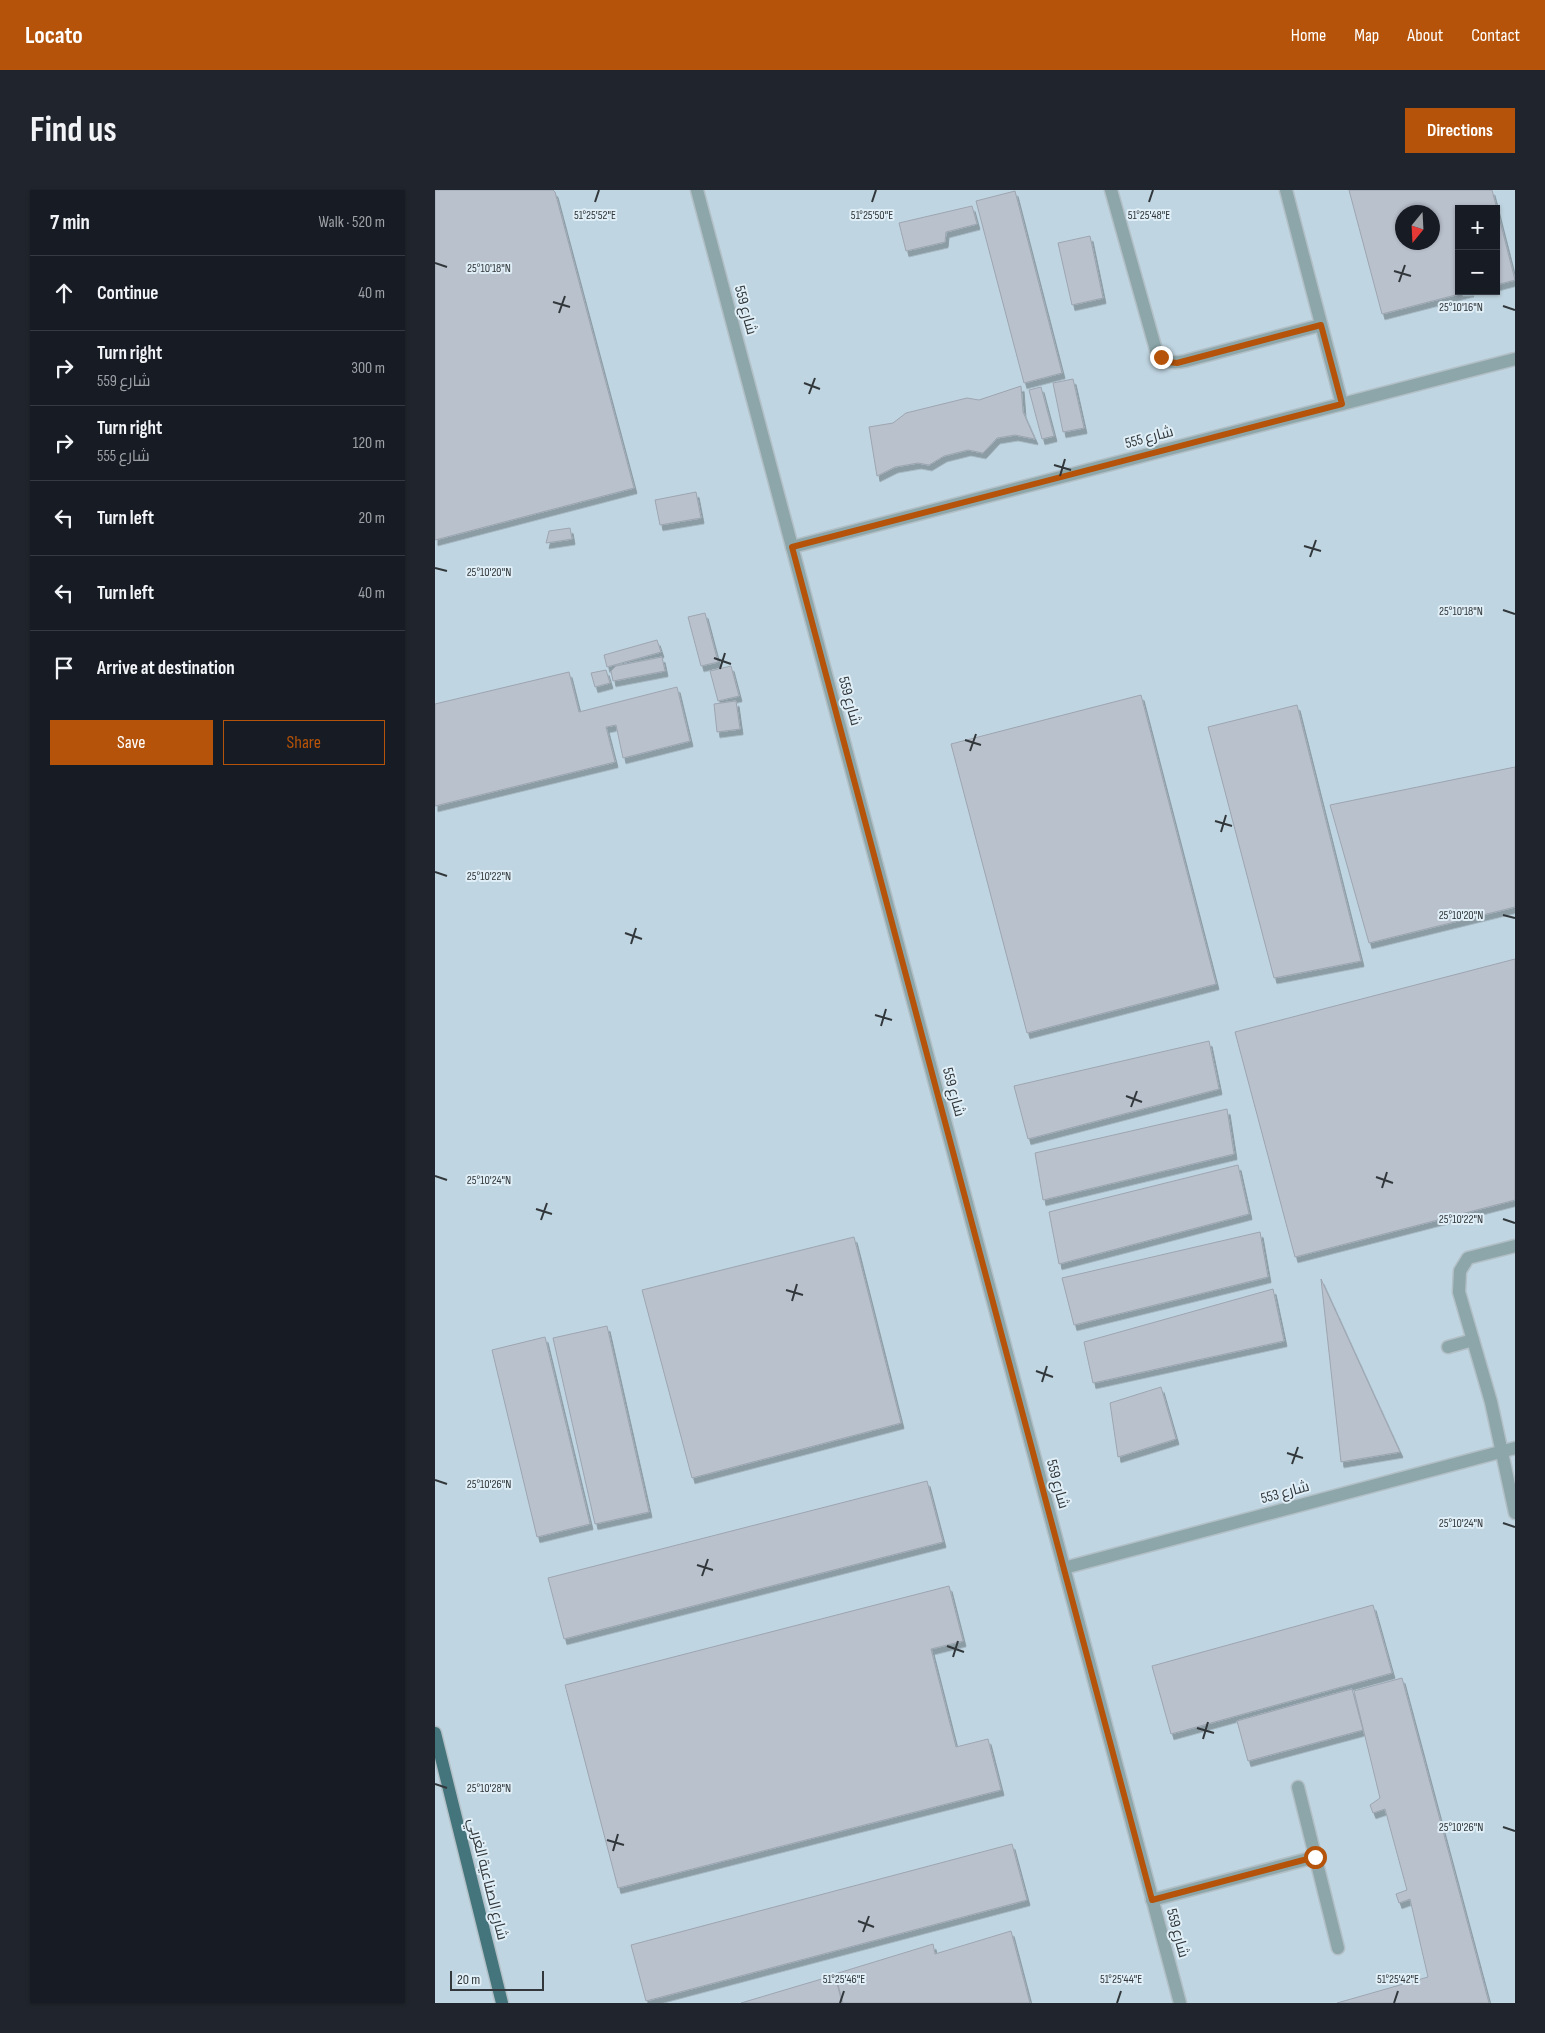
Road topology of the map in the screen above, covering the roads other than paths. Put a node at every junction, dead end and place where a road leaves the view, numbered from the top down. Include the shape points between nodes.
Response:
1 (697, 190) edge
2 (1111, 190) edge
3 (1286, 190) edge
4 (1321, 325) junction
5 (1515, 359) edge
6 (1342, 404) junction
7 (792, 547) junction
8 (1515, 1246) edge
9 (1473, 1340) junction
10 (1448, 1347) dead end
11 (1509, 1449) edge
12 (1515, 1513) edge
13 (1064, 1568) junction
14 (435, 1733) edge
15 (1298, 1787) dead end
16 (1315, 1857) junction
17 (1152, 1900) junction
18 (1338, 1948) dead end
19 (502, 2003) edge
20 (1180, 2003) edge

1 - 7 street, شارع 559
2 - 4 street via 1156,350 1168,362 1185,361
3 - 4 street
4 - 6 street
5 - 6 street, شارع 555
6 - 7 street, شارع 555
7 - 13 street, شارع 559
8 - 9 street via 1468,1258 1460,1271 1459,1292
9 - 10 street
9 - 11 street
11 - 12 street
11 - 13 street, شارع 553
13 - 17 street, شارع 559
14 - 19 main road, شارع الصناعية الغربي
15 - 16 street
16 - 17 street
16 - 18 street
17 - 20 street, شارع 559

